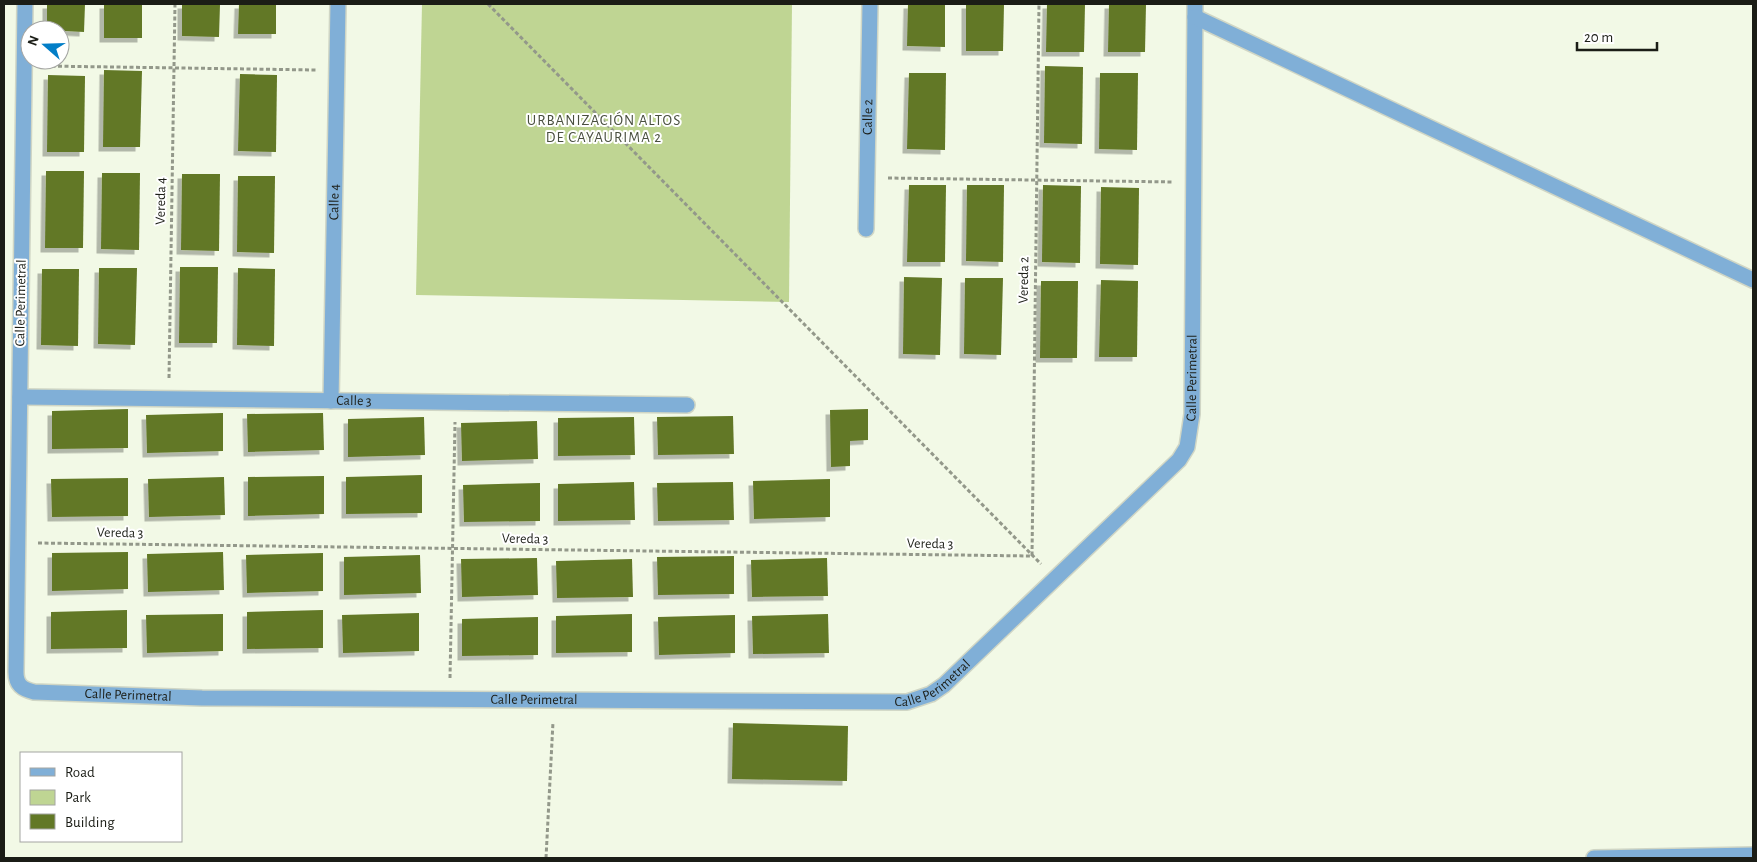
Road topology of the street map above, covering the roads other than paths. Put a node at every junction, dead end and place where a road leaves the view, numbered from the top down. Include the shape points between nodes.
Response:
1 (25, 4) edge
2 (338, 4) edge
3 (870, 4) edge
4 (1195, 10) edge
5 (866, 229) dead end
6 (1753, 280) edge
7 (20, 397) junction
8 (331, 401) junction
9 (688, 405) dead end
10 (1753, 854) edge
11 (1594, 858) edge

1 - 7 street, Calle Perimetral
2 - 8 street, Calle 4
3 - 5 street, Calle 2
4 - 6 street
4 - 7 street, Calle Perimetral via 1192,414 1187,446 1179,460 944,685 916,700 202,698 28,690 16,679
7 - 8 street, Calle 3
8 - 9 street, Calle 3
10 - 11 street

